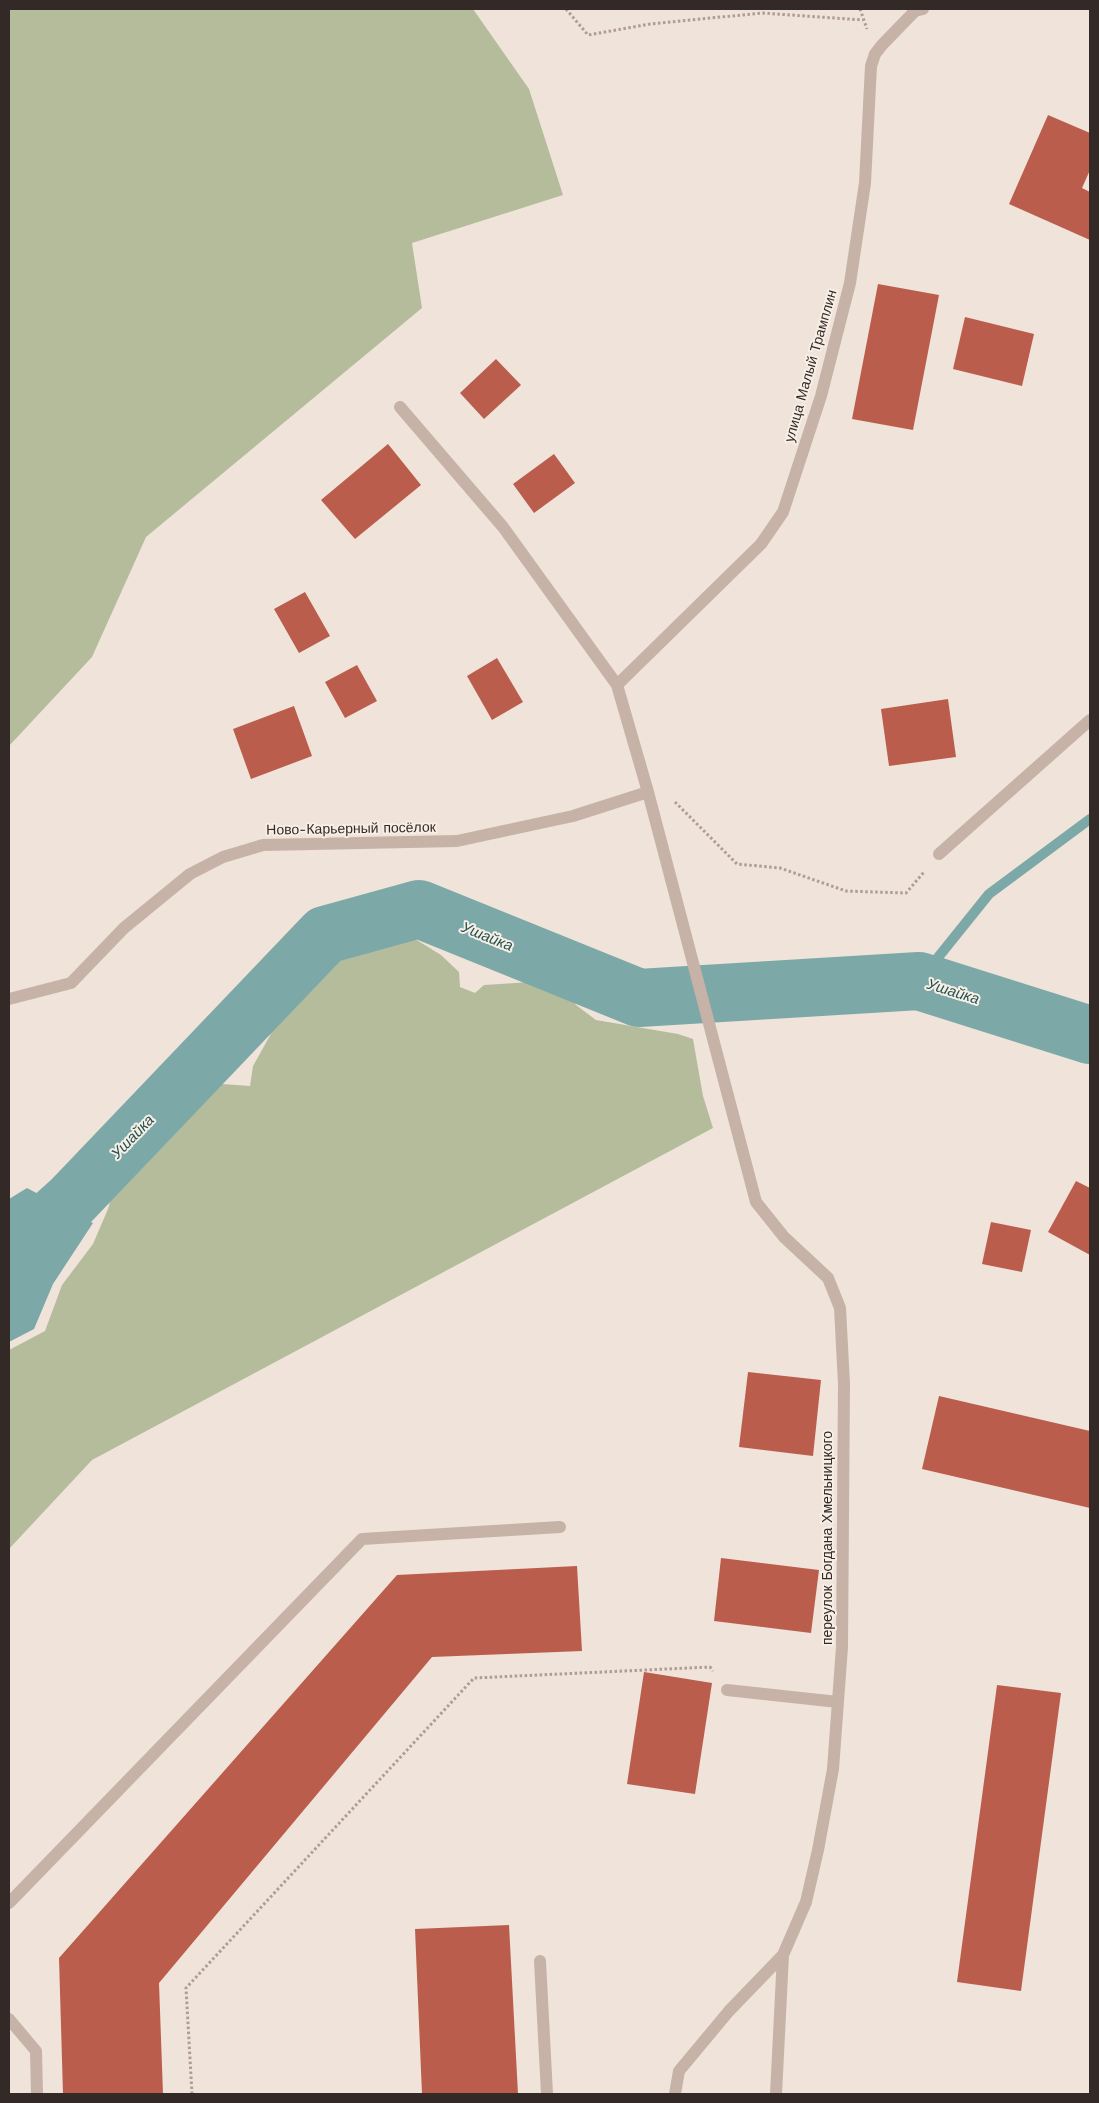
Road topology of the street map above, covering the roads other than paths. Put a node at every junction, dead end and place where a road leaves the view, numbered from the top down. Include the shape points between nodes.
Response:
1 (923, 9) edge
2 (400, 407) dead end
3 (617, 685) junction
4 (1090, 720) edge
5 (648, 792) junction
6 (938, 854) road end
7 (9, 998) edge
8 (560, 1528) dead end
9 (727, 1690) road end
10 (838, 1702) junction
11 (9, 1903) edge
12 (782, 1955) junction
13 (540, 1960) dead end
14 (9, 2019) edge
15 (37, 2094) edge
16 (547, 2094) edge
17 (674, 2094) edge
18 (776, 2094) edge

1 - 3 street, улица Малый Трамплин via 915,10 882,45 871,66 865,183 850,283 821,396 783,512 762,544
2 - 3 street via 503,527
3 - 5 street, переулок Богдана Хмельницкого
4 - 6 street
5 - 7 street, Ново-Карьерный посёлок via 573,816 457,841 263,846 223,857 190,874 124,928 71,984
5 - 10 street, переулок Богдана Хмельницкого via 756,1202 784,1237 828,1278 840,1308 844,1394 842,1647
8 - 11 street via 362,1539
9 - 10 street
10 - 12 street, переулок Богдана Хмельницкого via 833,1769 816,1858 806,1902
12 - 17 street, переулок Богдана Хмельницкого via 729,2010 680,2071
12 - 18 street, переулок Богдана Хмельницкого
13 - 16 street
14 - 15 street via 36,2051

